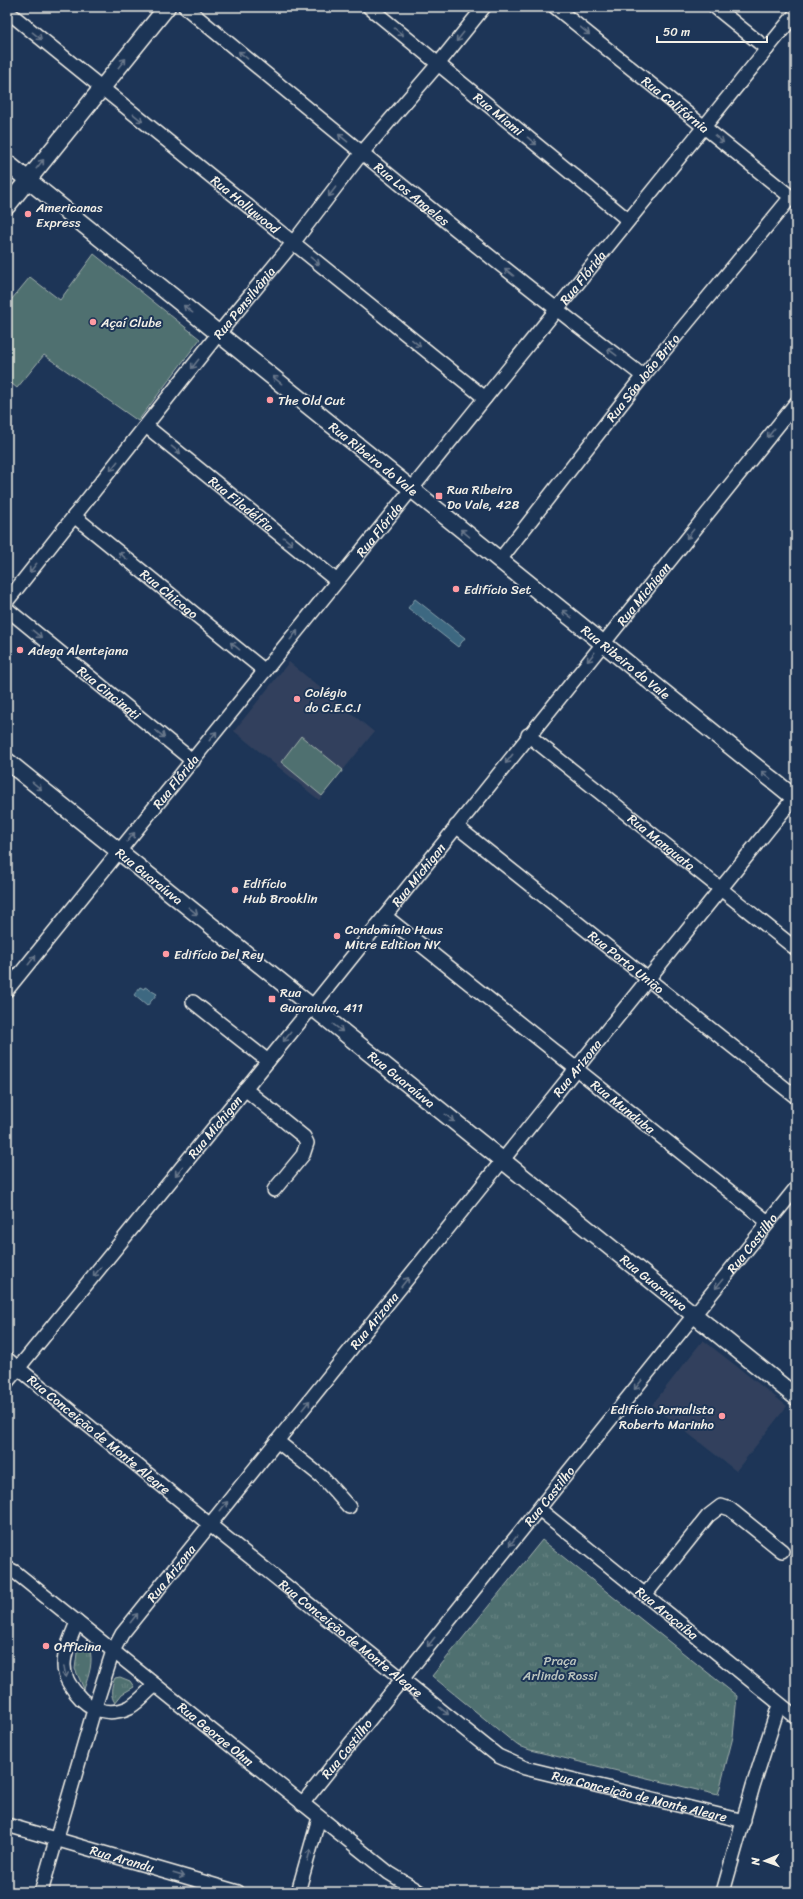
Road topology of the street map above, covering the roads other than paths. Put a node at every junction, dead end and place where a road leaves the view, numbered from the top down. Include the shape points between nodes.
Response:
1 (167, 7) edge
2 (185, 7) edge
3 (369, 7) edge
4 (484, 7) edge
5 (555, 7) edge
6 (715, 7) edge
7 (7, 11) edge
8 (796, 13) edge
9 (767, 49) junction
10 (439, 63) junction
11 (102, 88) junction
12 (704, 127) junction
13 (361, 154) junction
14 (7, 163) edge
15 (28, 180) junction
16 (794, 199) edge
17 (7, 206) edge
18 (628, 220) junction
19 (293, 243) junction
20 (555, 309) junction
21 (219, 333) junction
22 (643, 376) junction
23 (485, 398) junction
24 (796, 403) edge
25 (146, 426) junction
26 (412, 488) junction
27 (74, 516) junction
28 (499, 561) junction
29 (337, 581) junction
30 (7, 601) edge
31 (7, 610) edge
32 (603, 642) junction
33 (265, 671) junction
34 (528, 736) junction
35 (7, 761) edge
36 (193, 761) junction
37 (795, 797) edge
38 (456, 826) junction
39 (119, 852) junction
40 (721, 888) junction
41 (385, 916) junction
42 (796, 949) edge
43 (648, 979) junction
44 (7, 990) edge
45 (193, 1002) dead end
46 (312, 1007) junction
47 (268, 1061) junction
48 (576, 1068) junction
49 (245, 1090) junction
50 (796, 1097) edge
51 (503, 1160) junction
52 (796, 1188) edge
53 (274, 1190) dead end
54 (768, 1222) junction
55 (694, 1315) junction
56 (7, 1359) edge
57 (18, 1368) junction
58 (7, 1382) edge
59 (796, 1397) edge
60 (277, 1441) junction
61 (349, 1508) dead end
62 (539, 1509) junction
63 (209, 1524) junction
64 (782, 1551) dead end
65 (11, 1570) edge
66 (645, 1595) junction
67 (77, 1622) junction
68 (113, 1651) junction
69 (402, 1678) junction
70 (155, 1685) junction
71 (779, 1705) junction
72 (94, 1710) junction
73 (796, 1717) edge
74 (302, 1804) junction
75 (319, 1818) junction
76 (744, 1821) junction
77 (7, 1825) edge
78 (56, 1839) junction
79 (41, 1892) edge
80 (238, 1892) edge
81 (298, 1892) edge
82 (420, 1892) edge
83 (723, 1892) edge

11 -> 1 street
13 -> 2 street, Rua Los Angeles
3 -> 10 street, Rua Miami
4 -> 10 street, Rua Pensilvânia
5 -> 12 street, Rua Califórnia
6 - 9 street
7 -> 11 street, Rua Hollywood
8 - 9 street, Rua Flórida
9 - 12 street, Rua Flórida
10 - 13 street, Rua Pensilvânia
10 -> 18 street, Rua Miami
15 -> 11 street
11 -> 19 street, Rua Hollywood
12 -> 16 street, Rua Califórnia
12 - 18 street, Rua Flórida
13 -> 19 street, Rua Pensilvânia
20 -> 13 street, Rua Los Angeles
14 - 15 street, Rua Ribeiro do Vale
15 - 17 street
21 -> 15 street, Rua Ribeiro do Vale
16 - 22 street, Rua São João Brito
18 - 20 street, Rua Flórida
19 - 21 street, Rua Pensilvânia
19 -> 23 street, Rua Hollywood
22 -> 20 street, Rua Los Angeles
20 - 23 street, Rua Flórida
21 -> 25 street, Rua Pensilvânia
26 -> 21 street, Rua Ribeiro do Vale
22 - 28 street, Rua São João Brito
23 - 26 street, Rua Flórida
24 -> 32 street, Rua Michigan
25 -> 27 street, Rua Pensilvânia
25 -> 29 street, Rua Filadélfia
28 -> 26 street, Rua Ribeiro do Vale
26 - 29 street, Rua Flórida
27 -> 30 street, Rua Pensilvânia
33 -> 27 street, Rua Chicago
32 -> 28 street, Rua Ribeiro do Vale
33 -> 29 street, Rua Flórida
31 -> 36 street, Rua Cincinati
32 -> 34 street, Rua Michigan
37 -> 32 street, Rua Ribeiro do Vale
36 -> 33 street, Rua Flórida
34 -> 38 street, Rua Michigan
34 - 40 street, Rua Manguata
35 -> 39 street, Rua Guaraíuva
39 -> 36 street, Rua Flórida
37 - 40 street, Rua Arizona
38 - 41 street, Rua Michigan
38 - 43 street, Rua Porto União
44 -> 39 street, Rua Flórida
39 -> 46 street, Rua Guaraíuva
40 - 42 street, Rua Manguata
40 - 43 street, Rua Arizona
41 - 46 street, Rua Michigan
41 - 48 street, Rua Munduba
43 - 48 street, Rua Arizona
43 - 50 street, Rua Porto União
45 - 47 street
46 -> 47 street, Rua Michigan
46 -> 51 street, Rua Guaraíuva
47 - 49 street, Rua Michigan
48 - 51 street, Rua Arizona
48 - 54 street, Rua Munduba
49 - 53 street via 304,1137 307,1143 304,1155
49 -> 57 street, Rua Michigan
51 - 55 street, Rua Guaraíuva
60 -> 51 street, Rua Arizona
52 - 54 street, Rua Castilho
54 -> 55 street, Rua Castilho
55 - 59 street, Rua Guaraíuva
55 -> 62 street, Rua Castilho
56 - 57 street, Rua Conceição de Monte Alegre
57 - 58 street, Rua Michigan
57 - 63 street, Rua Conceição de Monte Alegre
60 - 61 street via 322,1477
63 -> 60 street, Rua Arizona
62 - 66 street, Rua Araçaíba
62 -> 69 street, Rua Castilho
68 -> 63 street, Rua Arizona via 122,1634
63 - 69 street, Rua Conceição de Monte Alegre
64 - 66 street via 730,1509 720,1506 708,1516
65 - 67 street, Rua George Ohm
66 - 71 street, Rua Araçaíba
67 - 68 street, Rua George Ohm
67 -> 72 street via 66,1652 66,1677 81,1700
68 - 70 street, Rua George Ohm
68 - 72 street, Rua Arizona
69 - 74 street, Rua Castilho
69 -> 76 street, Rua Conceição de Monte Alegre via 508,1762
70 - 72 street via 129,1708 105,1712
70 - 74 street, Rua George Ohm
71 - 73 street, Rua Araçaíba
71 - 76 street
72 - 78 street, Rua Arizona
74 - 75 street, Rua George Ohm
81 -> 75 street
75 - 82 street, Rua George Ohm via 389,1873
76 - 83 street
77 - 78 street, Rua Arandu
78 - 79 street, Rua Arizona
78 -> 80 street, Rua Arandu

